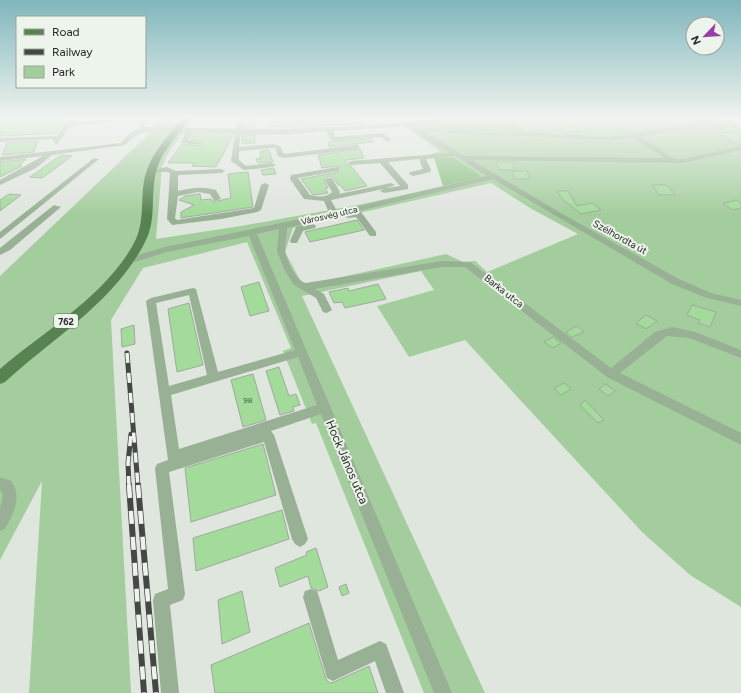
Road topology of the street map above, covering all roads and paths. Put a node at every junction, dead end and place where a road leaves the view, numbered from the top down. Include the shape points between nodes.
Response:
1 (68, 150) edge
2 (161, 150) edge
3 (236, 150) edge
4 (279, 150) edge
5 (330, 150) edge
6 (451, 150) edge
7 (657, 150) edge
8 (731, 150) edge
9 (52, 152) junction
10 (457, 154) junction
11 (422, 157) junction
12 (463, 158) junction
13 (0, 159) edge
14 (96, 159) dead end
15 (382, 160) junction
16 (672, 160) junction
17 (351, 163) dead end
18 (272, 165) dead end
19 (335, 169) dead end
20 (152, 171) junction
21 (221, 171) dead end
22 (174, 173) junction
23 (413, 174) dead end
24 (493, 177) junction
25 (329, 180) dead end
26 (2, 181) edge
27 (265, 185) dead end
28 (390, 185) dead end
29 (374, 193) dead end
30 (174, 194) junction
31 (329, 198) junction
32 (217, 199) dead end
33 (57, 207) dead end
34 (334, 214) junction
35 (347, 214) junction
36 (283, 226) junction
37 (252, 231) junction
38 (373, 234) dead end
39 (0, 236) edge
40 (141, 240) junction
41 (294, 241) dead end
42 (165, 250) junction
43 (0, 252) edge
44 (129, 261) junction
45 (300, 285) junction
46 (741, 303) edge
47 (327, 310) dead end
48 (302, 352) junction
49 (741, 354) edge
50 (611, 374) junction
51 (0, 378) edge
52 (214, 378) junction
53 (165, 392) junction
54 (325, 408) junction
55 (741, 439) edge
56 (178, 459) junction
57 (0, 483) edge
58 (0, 524) edge
59 (300, 539) dead end
60 (311, 597) dead end
61 (170, 693) edge
62 (395, 693) edge
63 (443, 693) edge

1 - 9 street
2 - 20 main road, 762
3 - 18 street via 235,161 244,168
4 - 5 street via 280,155 284,156
6 - 10 street, Szélhordta út
7 - 16 street
8 - 16 street via 683,161
9 - 13 street
9 - 26 street via 33,166
10 - 11 street
10 - 12 street, Szélhordta út
11 - 15 street
11 - 23 street via 428,170
12 - 16 street
12 - 24 street, Szélhordta út
14 - 39 street
15 - 17 street
15 - 29 street via 405,187
19 - 31 street via 294,177 307,197
20 - 22 street via 167,170
20 - 40 main road, 762 via 147,223
21 - 22 street
22 - 30 street
24 - 35 street, Városvég utca
24 - 46 street, Szélhordta út via 686,287 710,297
25 - 31 street via 336,192
27 - 30 street via 258,210 182,223 175,223 171,219
28 - 31 street
30 - 32 street via 206,190 212,192
31 - 34 street via 327,202
33 - 43 street
34 - 35 street, Városvég utca
34 - 36 street, Városvég utca
35 - 38 street via 358,214
35 - 41 street via 299,229
36 - 37 street, Városvég utca
36 - 45 street via 281,251 294,279
37 - 42 street, Városvég utca
37 - 48 street, Hock János utca
40 - 42 street, Városvég utca via 150,247
40 - 44 main road, 762
42 - 44 street, Városvég utca
44 - 51 main road, 762 via 102,291
45 - 47 street via 320,296
45 - 50 street, Barka utca via 318,286 442,264 467,264
48 - 52 street
48 - 54 street, Hock János utca
49 - 50 street via 689,335 675,331 666,332
50 - 55 street, Barka utca
52 - 53 street
52 - 53 street via 193,291 151,301
53 - 56 street
54 - 56 street
54 - 63 street, Hock János utca
56 - 59 street via 268,435
56 - 61 street via 162,468 177,594 161,600
57 - 58 street via 10,492 8,506
60 - 62 street via 333,672 380,650

